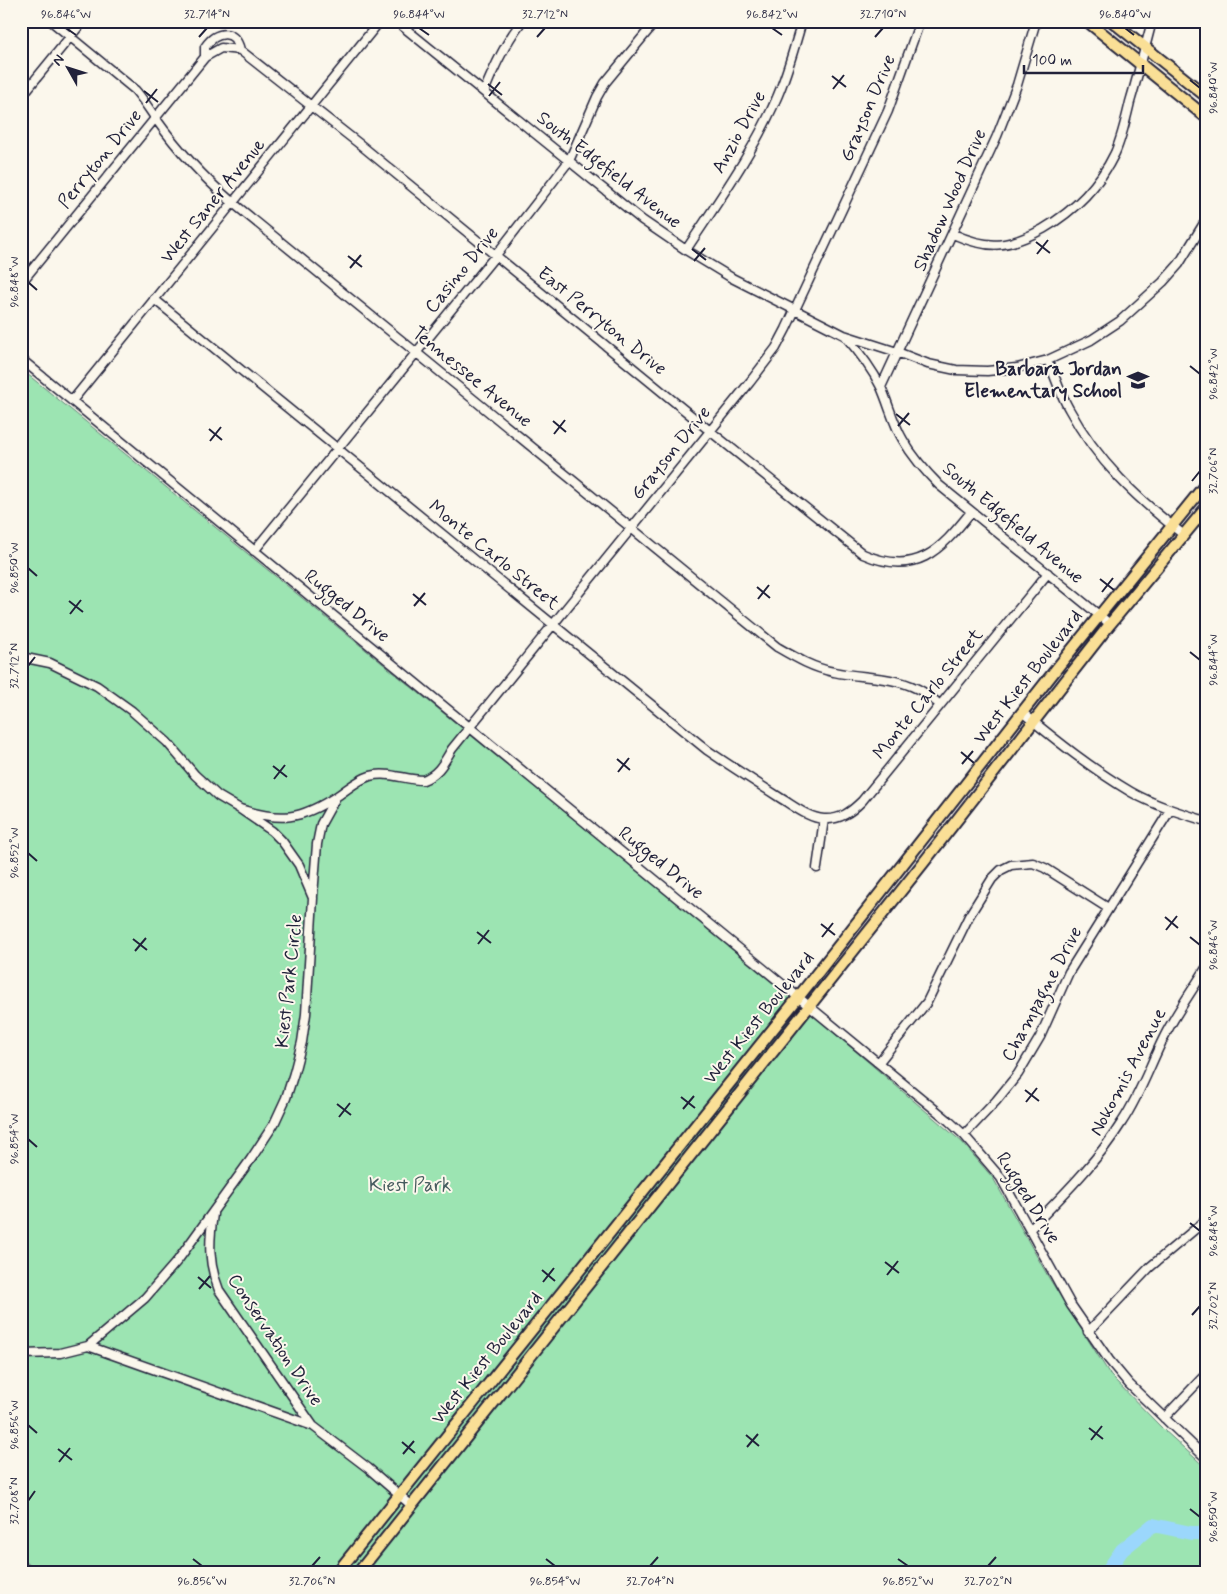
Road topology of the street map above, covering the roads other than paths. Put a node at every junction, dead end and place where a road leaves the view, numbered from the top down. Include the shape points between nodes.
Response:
1 (52, 21) edge
2 (83, 21) edge
3 (380, 21) edge
4 (396, 21) edge
5 (522, 21) edge
6 (656, 21) edge
7 (802, 21) edge
8 (920, 21) edge
9 (1036, 21) edge
10 (1087, 21) edge
11 (1112, 21) edge
12 (1152, 21) edge
13 (221, 35) joint
14 (70, 36) junction
15 (1145, 48) junction
16 (240, 50) junction
17 (205, 57) junction
18 (1141, 66) junction
19 (484, 92) junction
20 (1206, 96) edge
21 (21, 97) edge
22 (311, 106) junction
23 (1206, 117) edge
24 (155, 118) junction
25 (569, 161) junction
26 (233, 203) junction
27 (1206, 220) edge
28 (953, 234) junction
29 (686, 250) junction
30 (496, 255) junction
31 (21, 283) edge
32 (154, 299) junction
33 (795, 310) junction
34 (844, 335) junction
35 (416, 352) junction
36 (897, 352) junction
37 (21, 359) edge
38 (1048, 360) junction
39 (881, 387) junction
40 (72, 402) junction
41 (710, 431) junction
42 (337, 448) junction
43 (1206, 484) edge
44 (1206, 508) edge
45 (972, 512) junction
46 (1172, 526) junction
47 (632, 527) junction
48 (1184, 535) junction
49 (254, 551) junction
50 (1048, 573) junction
51 (1099, 615) junction
52 (553, 624) junction
53 (1110, 624) junction
54 (21, 656) edge
55 (940, 705) junction
56 (1023, 713) junction
57 (1034, 722) junction
58 (470, 727) junction
59 (336, 797) junction
60 (240, 808) junction
61 (1170, 810) junction
62 (824, 819) junction
63 (1206, 821) edge
64 (912, 854) junction
65 (924, 862) junction
66 (818, 868) dead end
67 (313, 898) junction
68 (1108, 908) junction
69 (1206, 968) edge
70 (798, 996) junction
71 (809, 1005) junction
72 (878, 1062) junction
73 (964, 1135) junction
74 (213, 1212) junction
75 (1206, 1220) edge
76 (1030, 1229) junction
77 (1088, 1332) junction
78 (88, 1346) junction
79 (21, 1354) edge
80 (1206, 1374) edge
81 (1164, 1418) junction
82 (313, 1426) junction
83 (1206, 1458) edge
84 (398, 1495) junction
85 (411, 1506) junction
86 (21, 1568) edge
87 (1187, 1572) edge
88 (1206, 1572) edge
89 (27, 1573) edge
90 (337, 1573) edge
91 (358, 1573) edge
92 (1174, 1573) edge

1 - 14 street, Tennessee Avenue
2 - 14 street
3 - 22 street, West Saner Avenue
4 - 19 street, South Edgefield Avenue
5 - 19 street via 494,66
6 - 25 street, Casino Drive via 597,97
7 - 29 street, Anzio Drive via 764,126
8 - 33 street, Grayson Drive via 888,112
9 - 28 street, Shadow Wood Drive via 1017,85
10 - 18 main road
11 - 15 main road
12 - 15 street
13 - 16 street, East Perryton Drive via 234,37
13 - 17 street, Perryton Drive via 208,42
14 - 21 street
14 - 24 street, Tennessee Avenue via 135,90
15 - 18 street
15 - 20 main road
16 - 17 street, Perryton Drive via 222,48
16 - 22 street, East Perryton Drive
17 - 24 street, Perryton Drive
18 - 23 main road
18 - 28 street via 1115,152 1093,188 1076,205 1049,225 1018,241 980,244
19 - 25 street, South Edgefield Avenue
22 - 26 street, West Saner Avenue
22 - 30 street, East Perryton Drive
24 - 26 street, Tennessee Avenue via 207,180
24 - 31 street, Perryton Drive
25 - 29 street, South Edgefield Avenue via 642,220
25 - 30 street, Casino Drive
26 - 32 street, West Saner Avenue
26 - 35 street, Tennessee Avenue
27 - 38 street, South Edgefield Avenue via 1179,264 1146,299 1091,340
28 - 36 street, Shadow Wood Drive
29 - 33 street, South Edgefield Avenue
30 - 35 street, Casino Drive
30 - 41 street, East Perryton Drive
32 - 40 street, West Saner Avenue
32 - 42 street, Monte Carlo Street
33 - 34 street, South Edgefield Avenue
33 - 41 street, Grayson Drive via 776,348
34 - 36 street, South Edgefield Avenue
34 - 39 street, South Edgefield Avenue
35 - 42 street, Casino Drive
35 - 47 street, Tennessee Avenue
36 - 38 street, South Edgefield Avenue via 956,370 1017,368
36 - 39 street, Shadow Wood Drive
37 - 40 street, Rugged Drive
38 - 46 street via 1068,408 1112,473
39 - 45 street, South Edgefield Avenue via 895,425 914,456 939,486
40 - 49 street, Rugged Drive
41 - 45 street, East Perryton Drive via 852,546 878,560 897,563 934,552 950,539
41 - 47 street, Grayson Drive
42 - 49 street, Casino Drive
42 - 52 street, Monte Carlo Street
43 - 46 main road, West Kiest Boulevard
44 - 48 main road, West Kiest Boulevard
45 - 50 street, South Edgefield Avenue
46 - 48 street
46 - 51 main road, West Kiest Boulevard
47 - 52 street, Grayson Drive
47 - 55 street, Tennessee Avenue via 778,647 798,659 832,672 909,685
48 - 53 main road, West Kiest Boulevard
49 - 58 street, Rugged Drive
50 - 51 street, South Edgefield Avenue
50 - 55 street, Monte Carlo Street
51 - 53 street, South Edgefield Avenue
51 - 56 main road, West Kiest Boulevard
52 - 58 street, Grayson Drive
52 - 62 street, Monte Carlo Street via 707,750 802,811
53 - 57 main road, West Kiest Boulevard
54 - 60 street, Kiest Park Circle via 50,663 97,686 167,742 218,796
55 - 62 street, Monte Carlo Street via 855,808 834,819
56 - 57 street
56 - 64 main road, West Kiest Boulevard
57 - 61 street via 1060,744 1131,792
57 - 65 main road, West Kiest Boulevard
58 - 59 street, Grayson Drive via 441,768 429,778 370,776
58 - 70 street, Rugged Drive
59 - 60 street, Grayson Drive via 288,818 258,815
59 - 67 street, Grayson Drive via 321,824
60 - 67 street, Kiest Park Circle via 282,841 299,865
61 - 63 street
61 - 68 street, Champagne Drive
62 - 66 street
64 - 65 main road
64 - 70 main road, West Kiest Boulevard
65 - 71 main road, West Kiest Boulevard
67 - 74 street, Kiest Park Circle via 306,1014 294,1073 274,1124
68 - 72 street via 1033,863 1011,864 1001,870 969,916 927,1002
68 - 73 street, Champagne Drive via 1069,972 1040,1037 1018,1074
69 - 76 street, Nokomis Avenue via 1171,1023 1140,1092 1107,1145
70 - 71 street, Rugged Drive
70 - 84 main road, West Kiest Boulevard
71 - 72 street, Rugged Drive
71 - 85 main road, West Kiest Boulevard
72 - 73 street, Rugged Drive
73 - 76 street, Rugged Drive via 1001,1178
74 - 78 street, Kiest Park Circle via 145,1298
74 - 82 street, Conservation Drive via 210,1257 219,1290
75 - 77 street via 1150,1267
76 - 77 street, Rugged Drive
77 - 81 street, Rugged Drive via 1123,1378
78 - 79 street, Kiest Park Circle via 60,1353
78 - 82 street, Conservation Drive
80 - 81 street
81 - 83 street, Rugged Drive
82 - 84 street, Conservation Drive
84 - 85 street, Conservation Drive
84 - 90 main road, West Kiest Boulevard
85 - 91 main road, West Kiest Boulevard
86 - 89 main road
87 - 88 street
87 - 92 street

